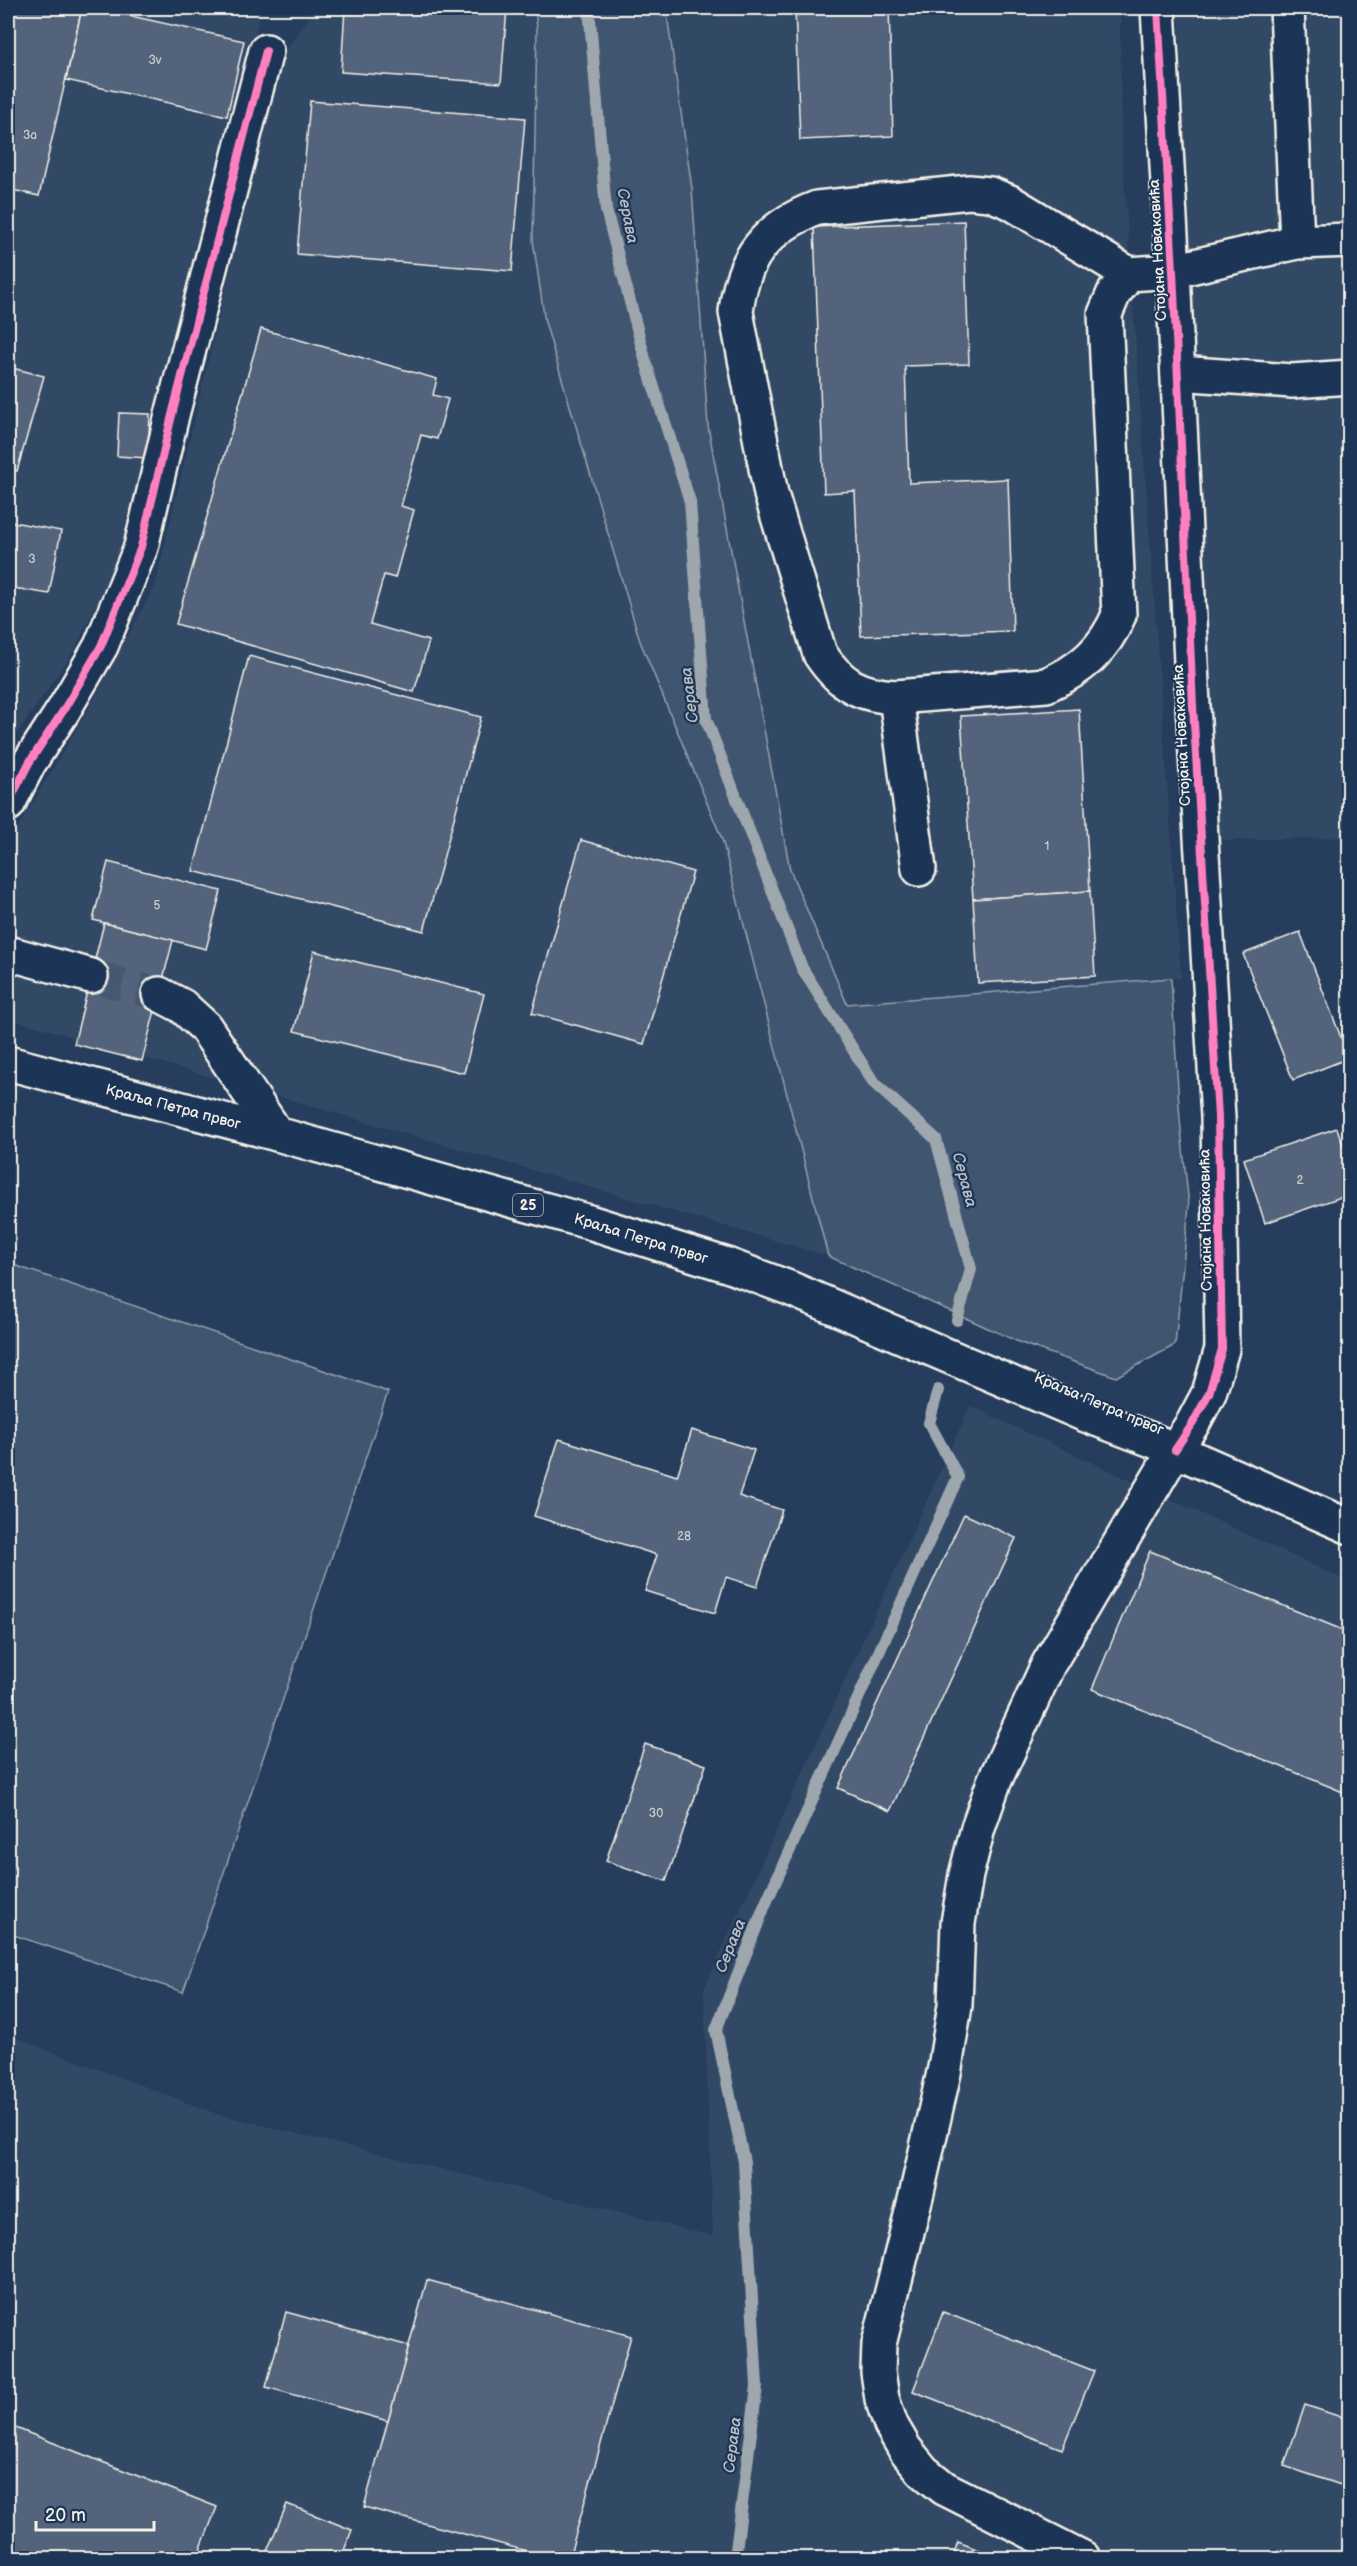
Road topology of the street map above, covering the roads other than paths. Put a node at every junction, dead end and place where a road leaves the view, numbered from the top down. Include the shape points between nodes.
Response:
1 (1158, 8) edge
2 (1287, 8) edge
3 (266, 51) dead end
4 (1350, 240) edge
5 (1297, 242) junction
6 (1173, 271) junction
7 (1129, 274) junction
8 (1178, 373) junction
9 (1350, 377) edge
10 (896, 697) junction
11 (8, 804) edge
12 (919, 869) dead end
13 (8, 953) edge
14 (91, 976) tunnel mouth
15 (159, 994) tunnel mouth
16 (8, 1063) edge
17 (276, 1134) junction
18 (1175, 1450) junction
19 (1350, 1527) edge
20 (1083, 2559) edge

1 - 6 street, Стојана Новаковића
2 - 5 street
3 - 11 street via 141,547 101,646
4 - 5 street
5 - 6 street
6 - 7 street
6 - 8 street, Стојана Новаковића
7 - 10 street via 1114,293 1105,314 1119,615 1111,633 1086,663 1046,685
7 - 10 street via 1010,202 990,194 969,192 817,208 782,224 754,253 738,291 736,312 771,494 817,644 830,670 845,683 861,692
8 - 9 street via 1292,381
8 - 18 street, Стојана Новаковића via 1218,1118 1222,1349 1209,1393
10 - 12 street
13 - 14 street
15 - 17 street via 182,1006 205,1027
16 - 17 street, Краља Петра првог / 25
17 - 18 street, Краља Петра првог / 25 via 639,1236 727,1265
18 - 19 street, Краља Петра првог / 25
18 - 20 street, Стојана Новаковића via 1048,1665 994,1782 978,1828 958,1923 955,2005 945,2068 879,2344 882,2399 891,2425 923,2471 944,2488

